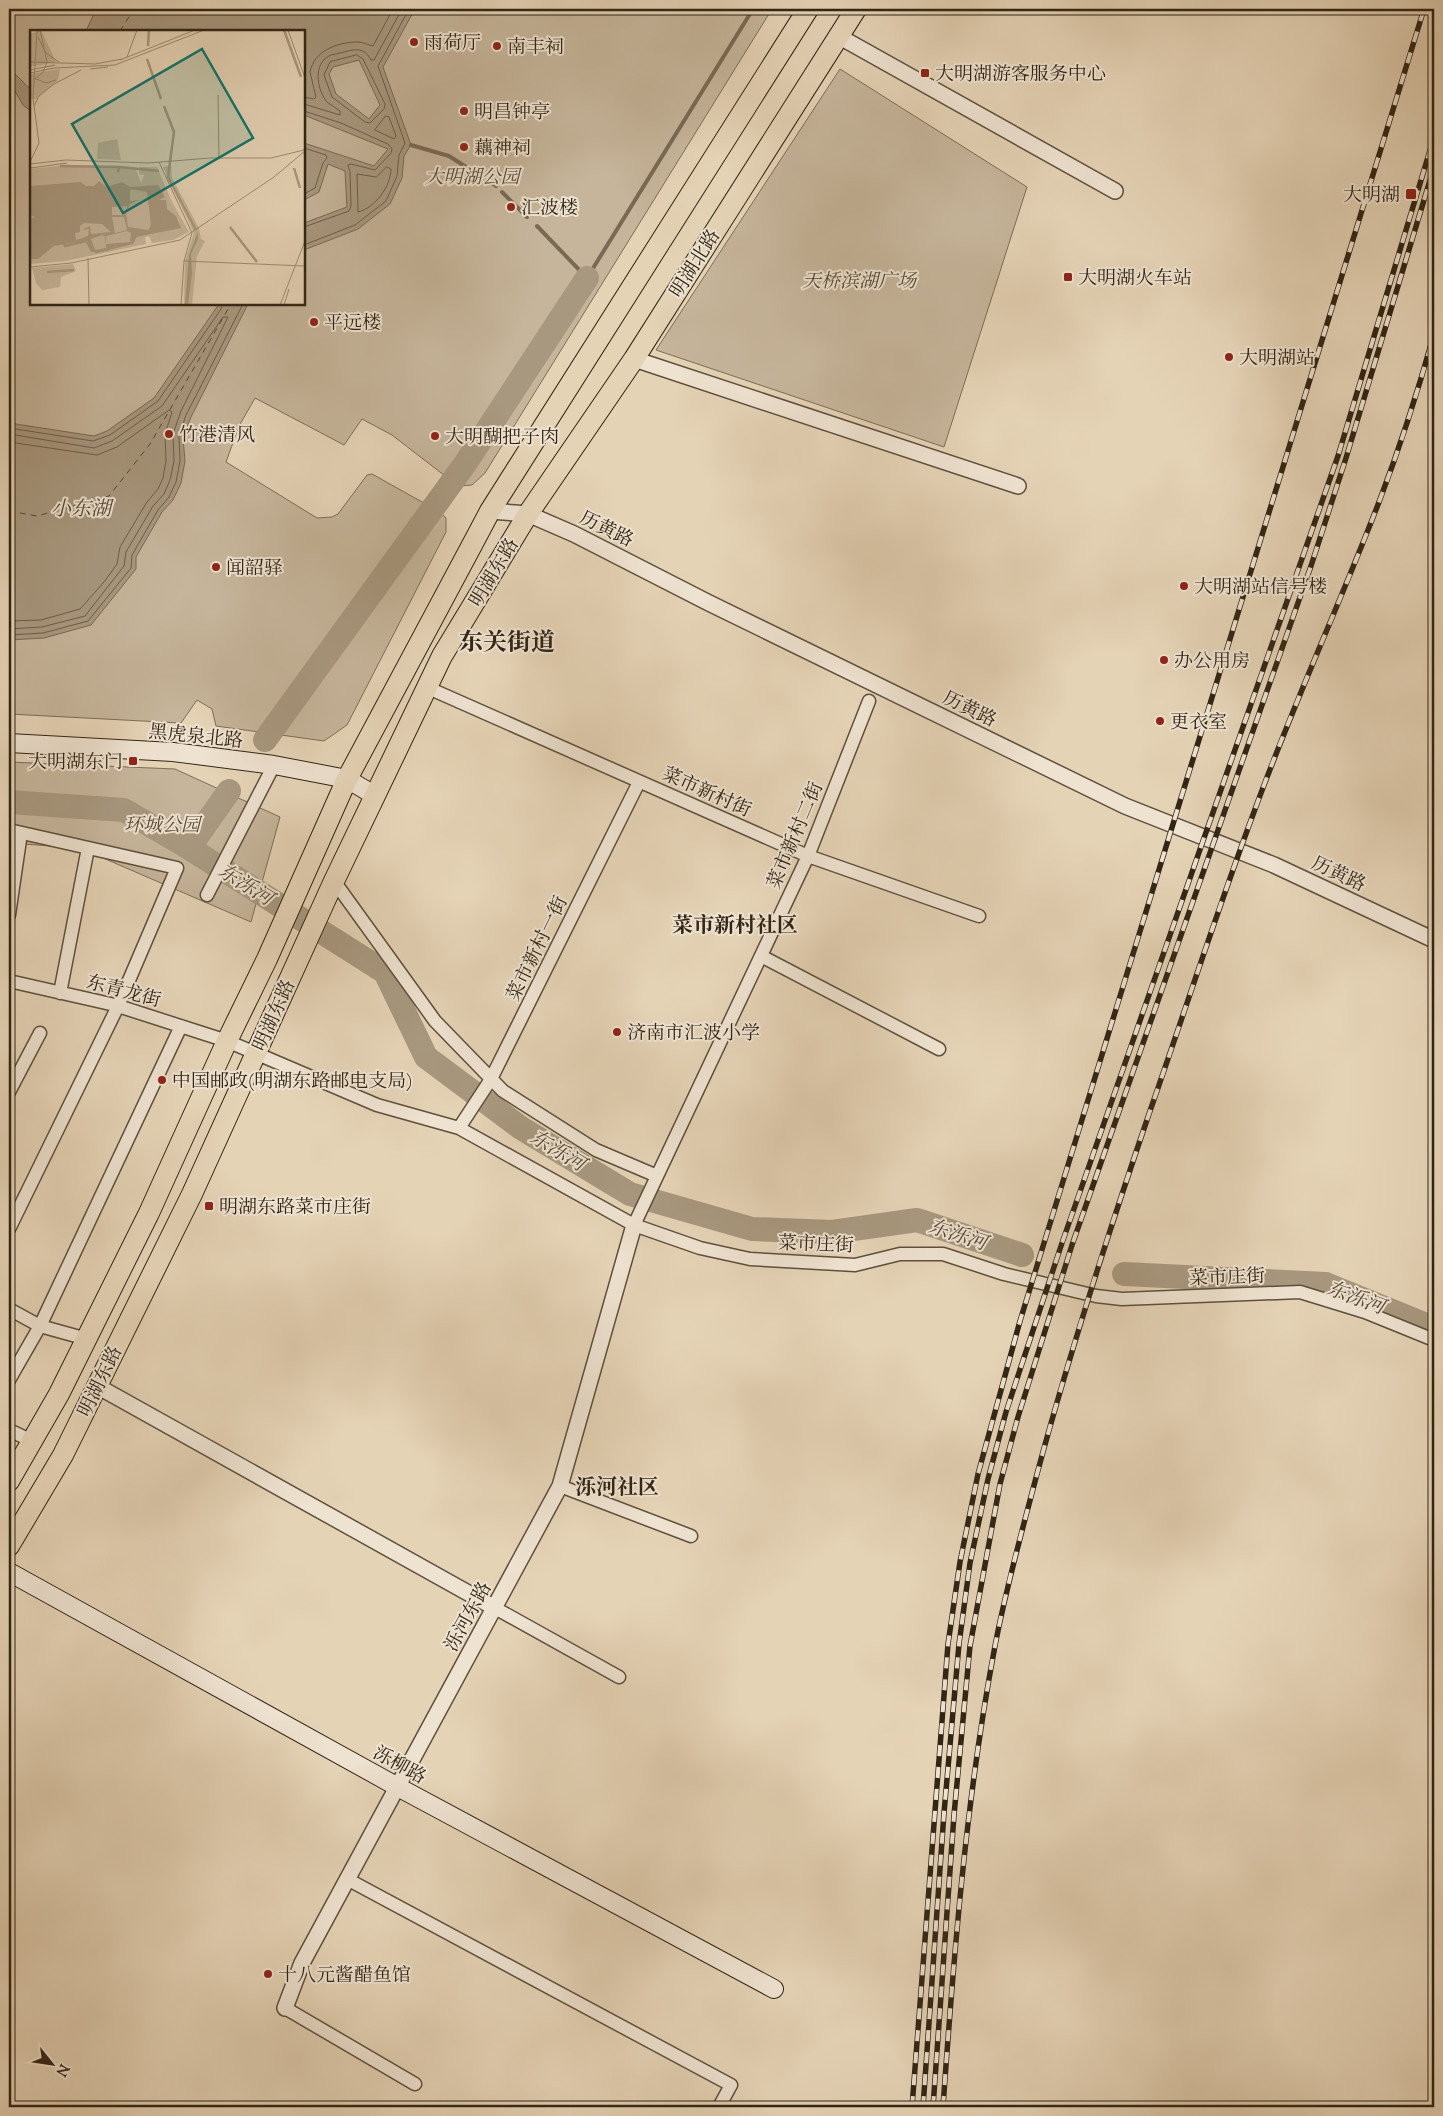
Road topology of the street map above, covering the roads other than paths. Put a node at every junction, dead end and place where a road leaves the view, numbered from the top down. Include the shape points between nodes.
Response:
1 (808, 9) edge
2 (856, 9) edge
3 (840, 37) junction
4 (1115, 191) dead end
5 (634, 359) junction
6 (1018, 486) dead end
7 (490, 511) junction
8 (528, 514) junction
9 (426, 687) junction
10 (869, 701) dead end
11 (9, 743) edge
12 (274, 765) junction
13 (346, 780) junction
14 (639, 782) junction
15 (374, 795) junction
16 (15, 832) edge
17 (88, 848) junction
18 (808, 856) junction
19 (334, 882) junction
20 (207, 895) dead end
21 (9, 915) edge
22 (979, 916) dead end
23 (1434, 940) edge
24 (761, 956) junction
25 (9, 981) edge
26 (60, 993) junction
27 (118, 1006) junction
28 (181, 1026) junction
29 (40, 1033) dead end
30 (227, 1041) junction
31 (939, 1049) dead end
32 (256, 1054) junction
33 (489, 1082) junction
34 (9, 1092) edge
35 (463, 1123) junction
36 (657, 1176) junction
37 (634, 1225) junction
38 (9, 1229) edge
39 (9, 1309) edge
40 (40, 1326) junction
41 (86, 1339) junction
42 (1434, 1340) edge
43 (9, 1380) edge
44 (97, 1386) junction
45 (9, 1430) edge
46 (32, 1441) junction
47 (9, 1481) edge
48 (560, 1486) junction
49 (691, 1536) dead end
50 (9, 1546) edge
51 (9, 1572) edge
52 (495, 1608) junction
53 (618, 1677) dead end
54 (396, 1786) junction
55 (347, 1879) junction
56 (774, 1989) dead end
57 (285, 2008) joint
58 (415, 2084) dead end
59 (719, 2107) edge

1 - 7 main road, 明湖北路
2 - 3 main road, 明湖北路
3 - 4 street
3 - 5 main road, 明湖北路
5 - 6 street
5 - 8 main road, 明湖北路
7 - 8 street, 历黄路
7 - 13 main road, 明湖东路
8 - 9 main road, 明湖东路
8 - 23 street, 历黄路 via 604,548 709,603 1125,806 1274,865
9 - 14 street, 菜市新村街
9 - 15 main road, 明湖东路
10 - 18 street, 菜市新村二街
11 - 12 main road, 黑虎泉北路 via 173,752
12 - 13 main road, 黑虎泉北路
12 - 20 street
13 - 15 main road, 黑虎泉北路
13 - 30 main road, 明湖东路
14 - 18 street, 菜市新村街
14 - 33 street, 菜市新村一街
15 - 19 main road, 明湖东路
16 - 17 street
16 - 21 street
17 - 26 street
17 - 27 street via 177,868
18 - 22 street, 菜市新村街
18 - 24 street, 菜市新村二街
19 - 32 main road, 明湖东路
19 - 33 street via 435,1021
24 - 31 street
24 - 36 street, 菜市新村二街
25 - 26 street, 东青龙街
26 - 27 street, 东青龙街
27 - 28 street, 东青龙街
27 - 38 street
28 - 30 street, 东青龙街
28 - 40 street
29 - 34 street
30 - 32 street, 菜市庄街
30 - 41 main road, 明湖东路 via 149,1213
32 - 35 street, 菜市庄街 via 377,1105
32 - 44 main road, 明湖东路 via 192,1194
33 - 35 street, 菜市新村一街
33 - 36 street via 596,1150
35 - 37 street, 菜市庄街
36 - 37 street, 菜市新村二街
37 - 42 street, 菜市庄街 via 700,1248 750,1259 855,1265 900,1254 943,1254 1004,1274 1113,1298 1300,1292 1365,1312
37 - 48 street, 泺河东路
39 - 40 street
40 - 41 street
40 - 43 street
41 - 46 main road, 明湖东路
44 - 50 main road, 明湖东路 via 63,1454
44 - 52 street
45 - 46 street
46 - 47 main road, 明湖东路
48 - 49 street
48 - 52 street, 泺河东路
51 - 54 main road, 泺柳路
52 - 53 street
52 - 54 street, 泺河东路
54 - 55 street, 泺河东路
54 - 56 main road, 泺柳路
55 - 57 street, 泺河东路 via 302,1963
55 - 59 street via 731,2085
57 - 58 street

